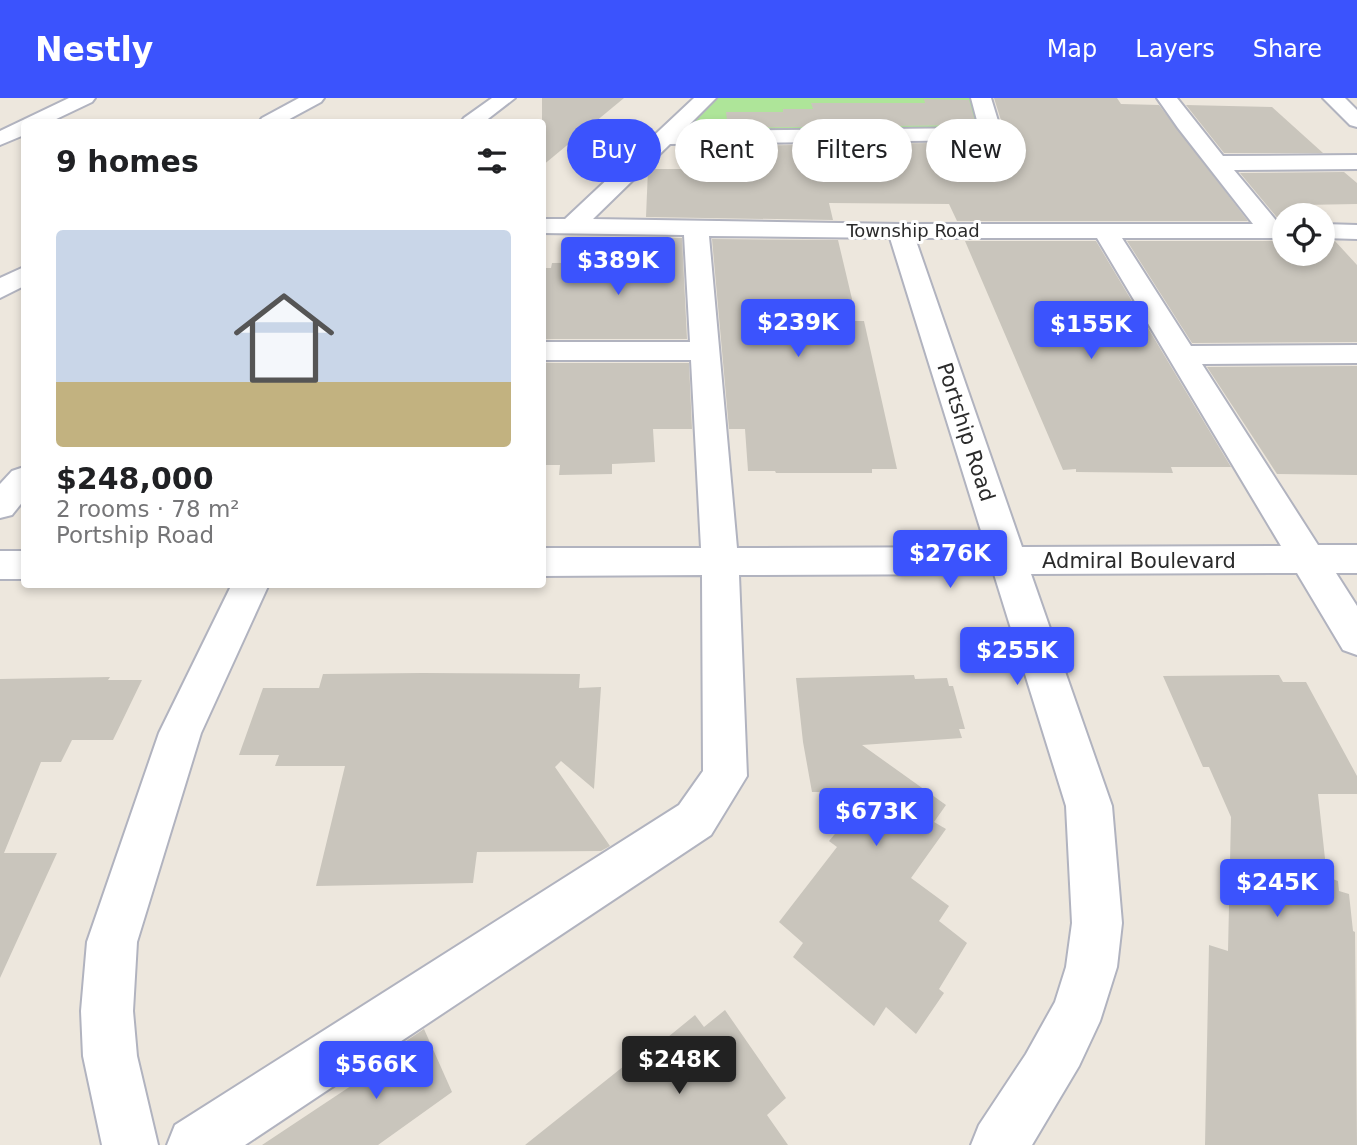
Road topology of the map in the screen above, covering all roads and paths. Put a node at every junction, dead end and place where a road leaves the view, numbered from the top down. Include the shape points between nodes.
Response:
1 (85, 98) edge
2 (314, 98) edge
3 (505, 98) edge
4 (706, 98) edge
5 (981, 98) edge
6 (1167, 98) edge
7 (1333, 98) edge
8 (40, 119) edge
9 (276, 119) edge
10 (475, 119) edge
11 (1357, 121) edge
12 (21, 128) edge
13 (664, 138) junction
14 (0, 139) edge
15 (1357, 162) edge
16 (1217, 163) junction
17 (1272, 224) edge
18 (571, 226) junction
19 (546, 227) edge
20 (696, 229) junction
21 (900, 231) junction
22 (1105, 231) junction
23 (1272, 231) edge
24 (1335, 231) edge
25 (1357, 232) edge
26 (21, 277) edge
27 (0, 290) edge
28 (546, 351) edge
29 (705, 351) junction
30 (1357, 354) edge
31 (1183, 355) junction
32 (21, 482) edge
33 (0, 506) edge
34 (1357, 559) edge
35 (1307, 560) junction
36 (720, 561) junction
37 (546, 562) edge
38 (1008, 562) junction
39 (0, 565) edge
40 (21, 565) edge
41 (249, 588) edge
42 (1357, 639) edge
43 (131, 1145) edge
44 (195, 1145) edge
45 (999, 1145) edge

1 - 8 street
2 - 9 street
3 - 10 street
4 - 13 street
5 - 13 street via 991,134
6 - 16 street
7 - 11 street
12 - 14 street
13 - 18 street
15 - 16 street
16 - 17 street
18 - 19 street, Township Road
18 - 20 street, Township Road
20 - 21 street, Township Road
20 - 29 street
21 - 22 street, Township Road
21 - 38 street, Portship Road
22 - 23 street, Township Road
22 - 31 street
24 - 25 street
26 - 27 street
28 - 29 street
29 - 36 street
30 - 31 street
31 - 35 street
32 - 33 street
34 - 35 street, Admiral Boulevard
35 - 38 street, Admiral Boulevard
35 - 42 street
36 - 37 street, Admiral Boulevard
36 - 38 street, Admiral Boulevard
36 - 44 street via 725,776 695,820
38 - 45 street, Portship Road via 1088,806 1096,940 1084,995 1041,1084
39 - 40 street
41 - 43 street via 180,733 111,942 110,1056

